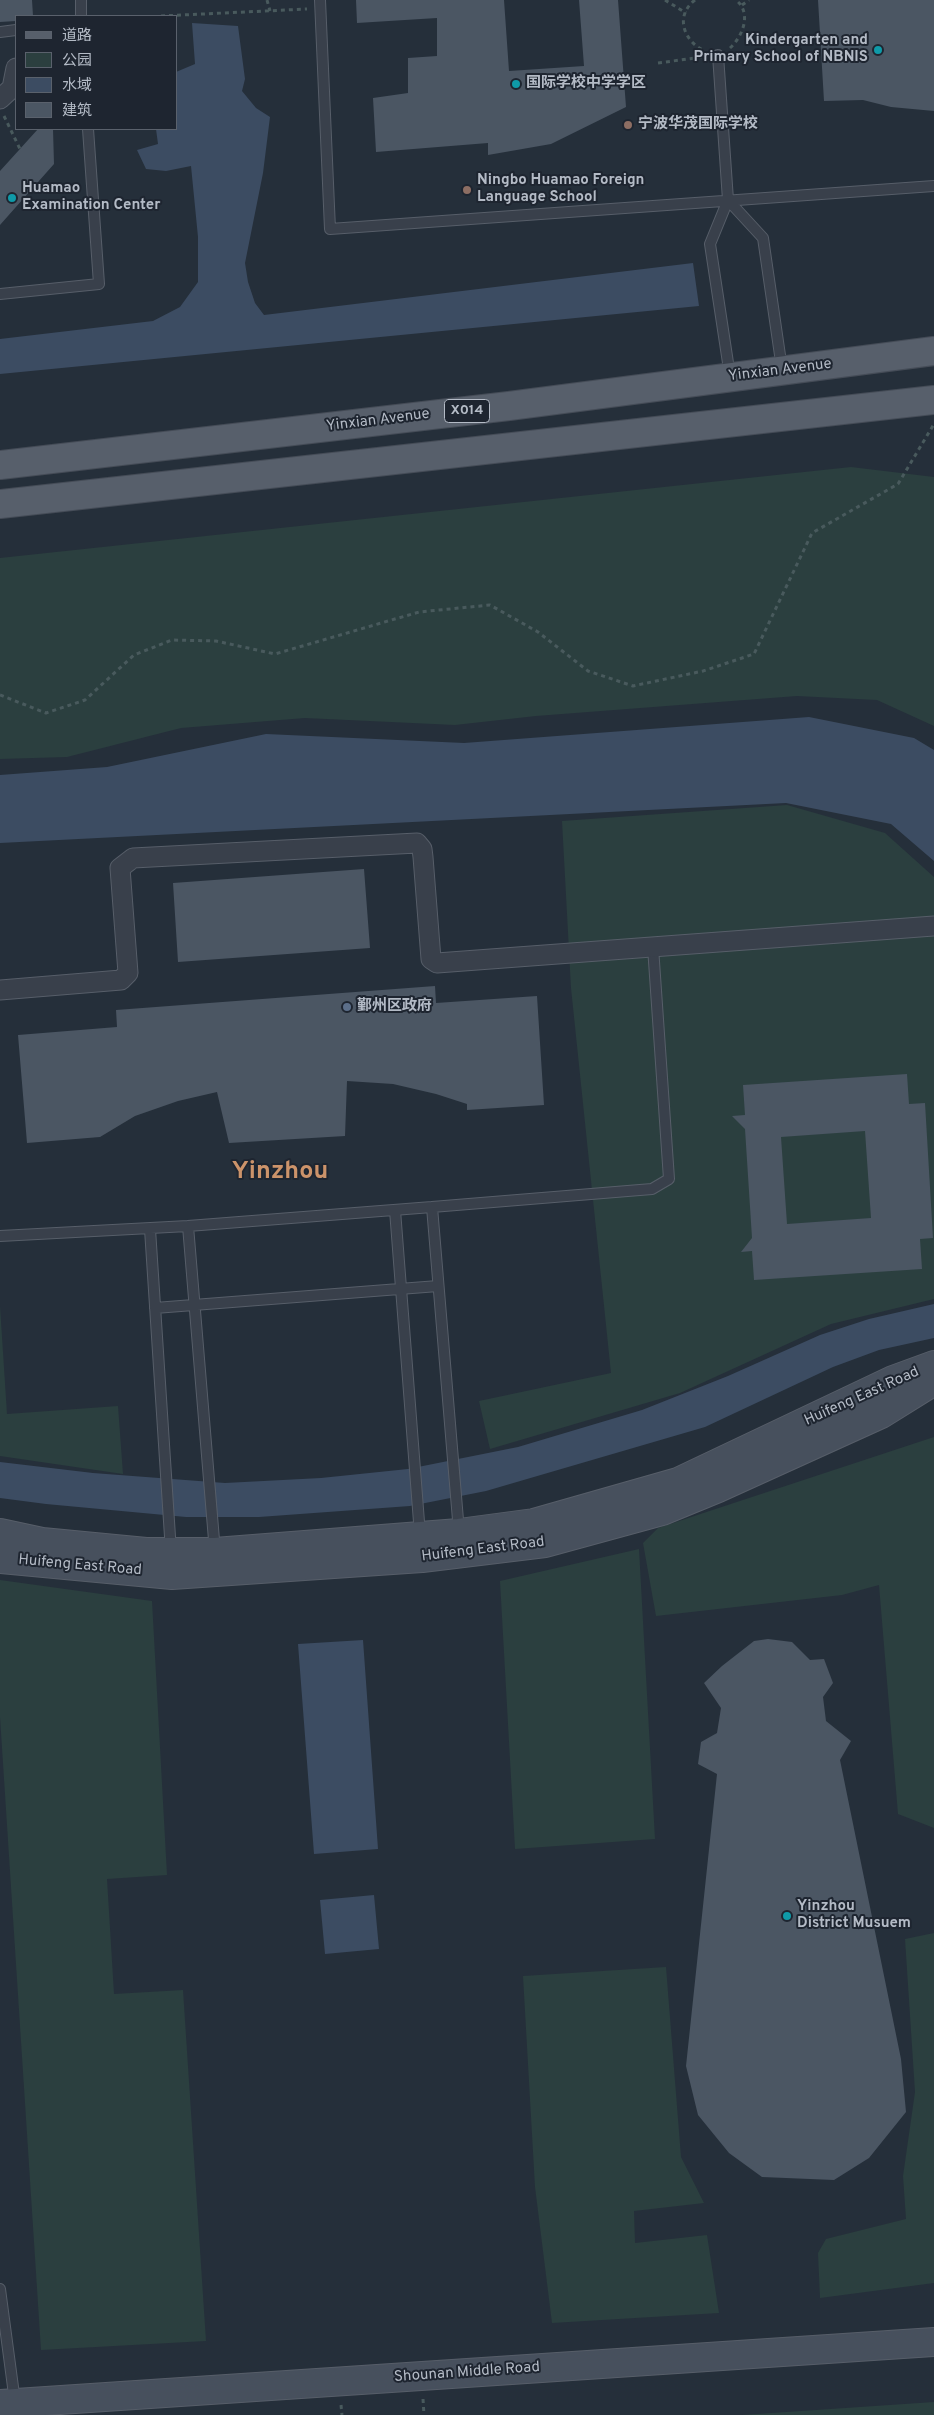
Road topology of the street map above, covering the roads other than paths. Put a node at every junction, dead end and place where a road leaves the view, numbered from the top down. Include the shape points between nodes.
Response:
1 (81, 0) edge
2 (320, 0) edge
3 (81, 15) edge
4 (15, 30) edge
5 (0, 32) edge
6 (718, 55) road end
7 (15, 73) edge
8 (0, 100) edge
9 (88, 130) edge
10 (934, 186) edge
11 (728, 200) junction
12 (0, 294) edge
13 (934, 351) edge
14 (782, 370) junction
15 (730, 378) junction
16 (934, 400) edge
17 (0, 465) edge
18 (0, 504) edge
19 (934, 926) edge
20 (653, 947) junction
21 (0, 990) edge
22 (432, 1208) junction
23 (395, 1210) junction
24 (188, 1226) junction
25 (150, 1228) junction
26 (0, 1236) edge
27 (438, 1286) junction
28 (401, 1289) junction
29 (195, 1306) junction
30 (155, 1308) junction
31 (934, 1366) edge
32 (934, 1381) edge
33 (0, 1533) edge
34 (460, 1544) junction
35 (421, 1547) junction
36 (0, 1559) edge
37 (216, 1562) junction
38 (171, 1564) junction
39 (0, 2289) edge
40 (934, 2342) edge
41 (8, 2404) edge

1 - 3 lane
2 - 11 lane via 330,229
4 - 5 lane
6 - 11 lane
7 - 8 street via 12,88
9 - 12 lane via 99,284
10 - 11 lane
11 - 14 lane via 763,240
11 - 15 lane via 711,246
13 - 14 main road, Yinxian Avenue / X014
14 - 15 main road, Yinxian Avenue / X014
15 - 17 main road, Yinxian Avenue / X014
16 - 18 main road
19 - 20 street
20 - 21 street via 437,963 431,959 423,857 417,843 133,858 120,868 128,973 121,980
20 - 22 lane via 669,1179 652,1189
22 - 23 lane
22 - 27 lane
23 - 24 lane
23 - 28 lane
24 - 25 lane
24 - 29 lane
25 - 26 lane
25 - 30 lane
27 - 28 lane
27 - 34 lane
28 - 29 lane
28 - 35 lane
29 - 30 lane
29 - 37 lane
30 - 38 lane
31 - 34 street, Huifeng East Road via 893,1380 678,1482
32 - 34 street, Huifeng East Road via 881,1414 662,1511 545,1544
33 - 38 street, Huifeng East Road
34 - 35 street, Huifeng East Road
35 - 37 street, Huifeng East Road
36 - 38 street, Huifeng East Road
37 - 38 street, Huifeng East Road
39 - 41 lane
40 - 41 street, Shounan Middle Road

